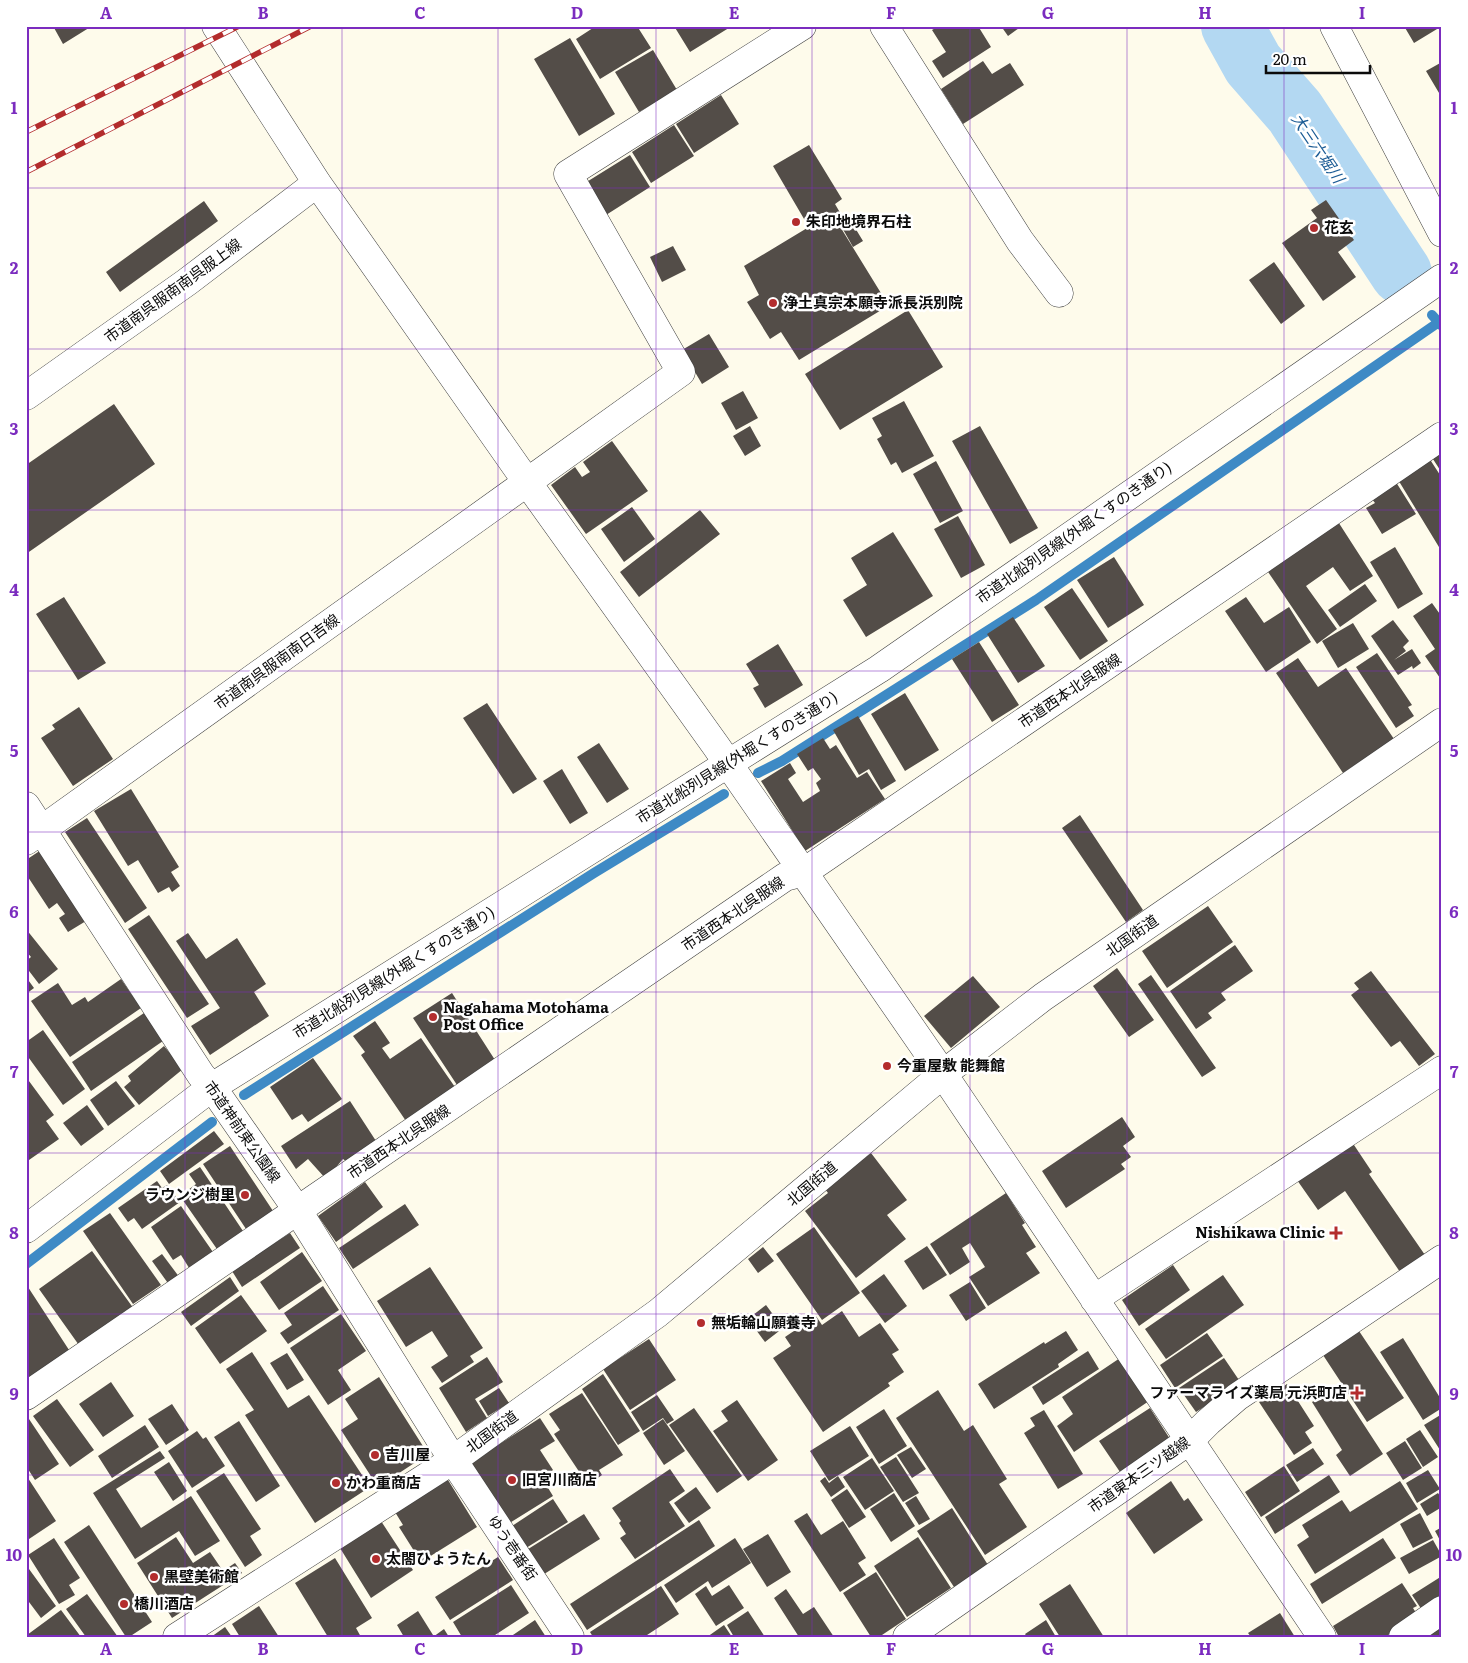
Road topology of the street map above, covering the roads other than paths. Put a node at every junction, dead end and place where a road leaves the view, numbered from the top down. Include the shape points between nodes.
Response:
1 (216, 26) edge
2 (802, 26) edge
3 (884, 26) edge
4 (1334, 26) edge
5 (317, 183) junction
6 (1442, 233) edge
7 (1442, 278) edge
8 (1059, 293) dead end
9 (26, 396) edge
10 (1442, 436) edge
11 (527, 482) junction
12 (1442, 722) edge
13 (728, 764) junction
14 (26, 806) edge
15 (34, 836) edge
16 (804, 872) junction
17 (1442, 1070) edge
18 (943, 1074) junction
19 (212, 1087) junction
20 (298, 1212) junction
21 (26, 1229) edge
22 (1442, 1259) edge
23 (1094, 1299) junction
24 (26, 1396) edge
25 (1190, 1440) junction
26 (453, 1460) junction
27 (1442, 1610) edge
28 (177, 1637) edge
29 (570, 1637) edge
30 (907, 1637) edge
31 (1322, 1637) edge
32 (1404, 1637) edge

1 - 5 street
2 - 11 street, 市道南呉服南南日吉線 via 568,174 681,372
3 - 8 street via 1020,241
4 - 6 street
5 - 9 street, 市道南呉服南南呉服上線 via 187,282
5 - 11 street
7 - 13 street, 市道北船列見線(外堀くすのき通り) via 878,669
10 - 16 street, 市道西本北呉服線
11 - 13 street
11 - 15 street, 市道南呉服南南日吉線
12 - 18 street, 北国街道 via 1043,997
13 - 16 street
13 - 19 street, 市道北船列見線(外堀くすのき通り)
14 - 15 street, 市道神前東公園線
15 - 19 street, 市道神前東公園線
16 - 18 street
16 - 20 street, 市道西本北呉服線 via 785,877
17 - 23 street
18 - 23 street
18 - 26 street, 北国街道 via 658,1313
19 - 20 street, 市道神前東公園線
19 - 21 street, 市道北船列見線(外堀くすのき通り)
20 - 24 street, 市道西本北呉服線
20 - 26 street, 市道神前東公園線
22 - 25 street, 市道東本三ツ越線 via 1237,1396
23 - 25 street
25 - 30 street, 市道東本三ツ越線
25 - 31 street
26 - 28 street, 北国街道
26 - 29 street, ゆう壱番街
27 - 32 street

